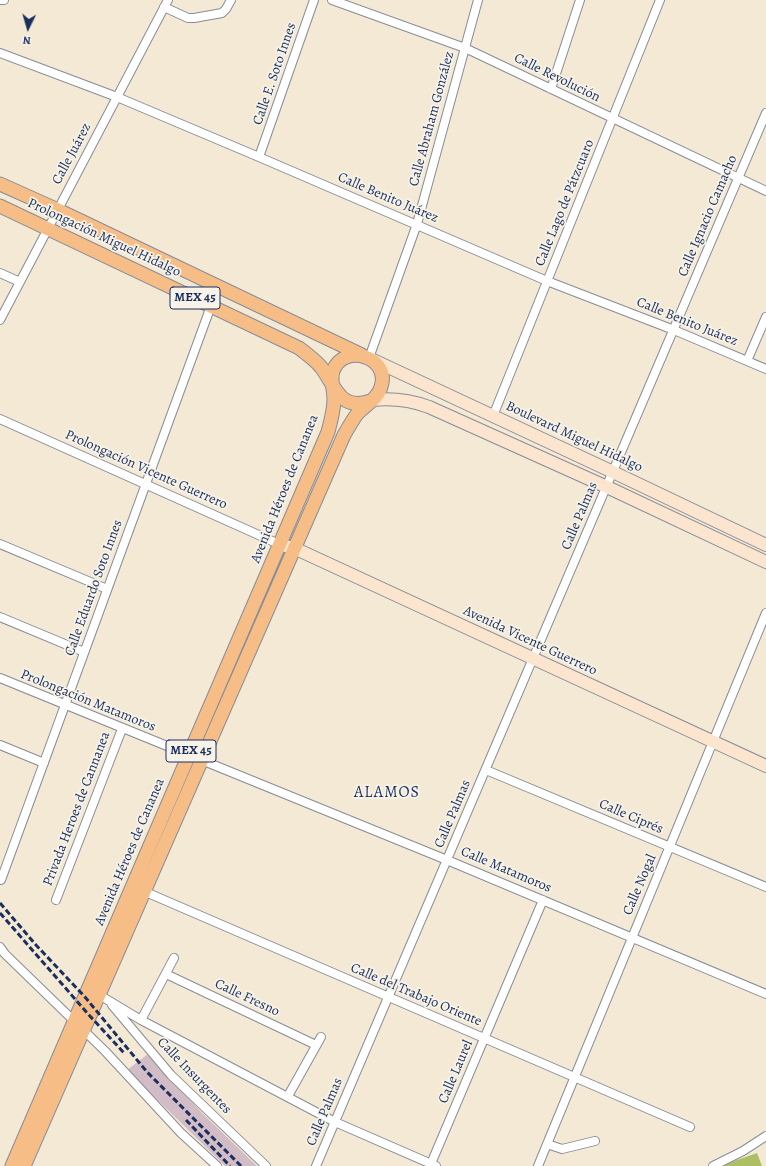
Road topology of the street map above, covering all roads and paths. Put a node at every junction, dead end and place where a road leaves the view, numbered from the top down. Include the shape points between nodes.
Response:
1 (0, 0) edge
2 (4, 0) edge
3 (231, 0) edge
4 (314, 0) edge
5 (332, 0) edge
6 (478, 0) edge
7 (580, 0) edge
8 (660, 0) edge
9 (166, 4) edge
10 (465, 48) junction
11 (0, 53) edge
12 (551, 89) junction
13 (117, 97) junction
14 (766, 113) edge
15 (613, 119) junction
16 (259, 157) junction
17 (738, 178) junction
18 (0, 184) edge
19 (766, 191) edge
20 (0, 206) edge
21 (58, 210) junction
22 (417, 224) junction
23 (48, 229) junction
24 (0, 273) edge
25 (547, 281) junction
26 (20, 282) junction
27 (211, 306) junction
28 (766, 317) edge
29 (0, 320) edge
30 (674, 330) junction
31 (369, 358) junction
32 (747, 361) junction
33 (766, 369) edge
34 (333, 388) junction
35 (436, 389) junction
36 (373, 400) junction
37 (429, 406) junction
38 (493, 416) junction
39 (0, 419) edge
40 (613, 472) junction
41 (146, 485) junction
42 (607, 487) junction
43 (0, 544) edge
44 (281, 545) junction
45 (766, 546) edge
46 (294, 548) junction
47 (766, 562) edge
48 (107, 589) junction
49 (766, 613) edge
50 (0, 617) edge
51 (84, 652) junction
52 (533, 659) junction
53 (0, 678) edge
54 (65, 705) junction
55 (122, 729) junction
56 (713, 742) junction
57 (0, 745) edge
58 (195, 758) junction
59 (44, 763) junction
60 (766, 766) edge
61 (486, 770) junction
62 (669, 848) junction
63 (447, 860) junction
64 (1, 880) edge
65 (766, 887) edge
66 (138, 889) junction
67 (56, 900) dead end
68 (543, 900) junction
69 (632, 938) junction
70 (0, 947) edge
71 (174, 958) dead end
72 (166, 974) junction
73 (766, 994) edge
74 (99, 995) junction
75 (388, 998) junction
76 (141, 1020) junction
77 (79, 1026) junction
78 (321, 1038) dead end
79 (485, 1038) junction
80 (316, 1045) junction
81 (574, 1077) junction
82 (288, 1096) junction
83 (335, 1122) junction
84 (690, 1127) dead end
85 (766, 1136) edge
86 (595, 1141) dead end
87 (547, 1144) junction
88 (432, 1165) edge
89 (12, 1166) edge
90 (24, 1166) edge
91 (217, 1166) edge
92 (266, 1166) edge
93 (316, 1166) edge
94 (538, 1166) edge
95 (713, 1166) edge

1 - 2 street
3 - 9 street via 222,13 194,18 188,18
4 - 16 street, Calle E. Soto Innes
5 - 10 street, Calle Revolución
6 - 10 street, Calle Abraham González
7 - 12 street
8 - 15 street, Calle Lago de Pátzcuaro
9 - 13 street, Calle Juárez
10 - 12 street, Calle Revolución
10 - 22 street, Calle Abraham González
11 - 13 street, Calle Benito Juárez
12 - 15 street, Calle Revolución
13 - 16 street, Calle Benito Juárez
13 - 21 street, Calle Juárez
14 - 17 street, Calle Ignacio Camacho
15 - 17 street, Calle Revolución
15 - 25 street, Calle Lago de Pátzcuaro
16 - 22 street, Calle Benito Juárez
17 - 19 street, Calle Revolución
17 - 30 street, Calle Ignacio Camacho
18 - 21 main road, Prolongación Miguel Hidalgo / MEX 45
20 - 23 main road, Prolongación Miguel Hidalgo / MEX 45
21 - 23 street, Calle Juárez
21 - 31 main road, Prolongación Miguel Hidalgo / MEX 45
22 - 25 street, Calle Benito Juárez
22 - 31 street, Calle Abraham González
23 - 26 street, Calle Juárez
23 - 27 main road, Prolongación Miguel Hidalgo / MEX 45
24 - 26 street
25 - 30 street, Calle Benito Juárez
25 - 38 street, Calle Lago de Pátzcuaro
26 - 29 street, Calle Juárez
27 - 34 main road, Prolongación Miguel Hidalgo / MEX 45 via 299,348 319,366
27 - 41 street, Calle Eduardo Soto Innes
28 - 32 street
30 - 32 street, Calle Benito Juárez
30 - 40 street, Calle Ignacio Camacho
31 - 34 main road, Avenida Héroes de Cananea / MEX 45 via 352,355 341,361 334,371
31 - 35 street, Boulevard Miguel Hidalgo
31 - 36 main road, Avenida Héroes de Cananea / MEX 45 via 376,363 382,378 380,390
32 - 33 street, Calle Benito Juárez
34 - 36 main road, Prolongación Miguel Hidalgo / MEX 45 via 337,394 350,402 358,404
34 - 44 main road, Avenida Héroes de Cananea / MEX 45 via 333,410 328,432
35 - 37 street
35 - 38 street, Boulevard Miguel Hidalgo
36 - 37 street via 396,399
36 - 46 main road, Avenida Héroes de Cananea / MEX 45 via 356,416 344,435
37 - 42 street
38 - 40 street, Boulevard Miguel Hidalgo
39 - 41 street, Prolongación Vicente Guerrero
40 - 42 street, Calle Palmas
40 - 45 street, Boulevard Miguel Hidalgo
41 - 44 street, Prolongación Vicente Guerrero
41 - 48 street, Calle Eduardo Soto Innes
42 - 47 street
42 - 52 street, Calle Palmas
43 - 48 street
44 - 46 street, Avenida Vicente Guerrero
44 - 58 main road, Avenida Héroes de Cananea / MEX 45
46 - 52 street, Avenida Vicente Guerrero
46 - 58 main road, Avenida Héroes de Cananea / MEX 45
48 - 51 street, Calle Eduardo Soto Innes
49 - 56 street, Calle Nogal
50 - 51 street
51 - 54 street, Calle Eduardo Soto Innes
52 - 56 street, Avenida Vicente Guerrero
52 - 61 street, Calle Palmas
53 - 54 street, Prolongación Matamoros
54 - 55 street, Prolongación Matamoros
54 - 59 street, Calle Eduardo Soto Innes
55 - 58 street, Prolongación Matamoros
55 - 67 street, Privada Heroes de Cannanea
56 - 60 street, Avenida Vicente Guerrero
56 - 62 street, Calle Nogal
57 - 59 street
58 - 63 street, Calle Matamoros
58 - 66 main road, Avenida Héroes de Cananea / MEX 45
59 - 64 street, Calle Eduardo Soto Innes
61 - 62 street, Calle Ciprés
61 - 63 street, Calle Palmas
62 - 65 street, Calle Ciprés
62 - 69 street, Calle Nogal
63 - 68 street, Calle Matamoros
63 - 75 street, Calle Palmas
66 - 74 main road, Avenida Héroes de Cananea / MEX 45
66 - 75 street, Calle del Trabajo Oriente
68 - 69 street, Calle Matamoros
68 - 79 street, Calle Laurel
69 - 73 street, Calle Matamoros
69 - 81 street, Calle Nogal
70 - 77 street
71 - 72 street
72 - 76 street
72 - 80 street, Calle Fresno
74 - 76 street
74 - 77 main road, Avenida Héroes de Cananea / MEX 45
74 - 92 street, Calle Insurgentes via 171,1075
75 - 79 street, Calle del Trabajo Oriente
75 - 83 street, Calle Palmas
76 - 82 street
77 - 89 main road, Avenida Héroes de Cananea / MEX 45
77 - 90 main road, Avenida Héroes de Cananea / MEX 45
77 - 91 street via 105,1050 181,1133
78 - 80 street
79 - 81 street, Calle del Trabajo Oriente
79 - 88 street, Calle Laurel
80 - 82 street
81 - 84 street, Calle del Trabajo Oriente
81 - 87 street, Calle Nogal
82 - 83 street
83 - 88 street
83 - 93 street, Calle Palmas
85 - 95 street
86 - 87 street via 562,1149
87 - 94 street, Calle Nogal

